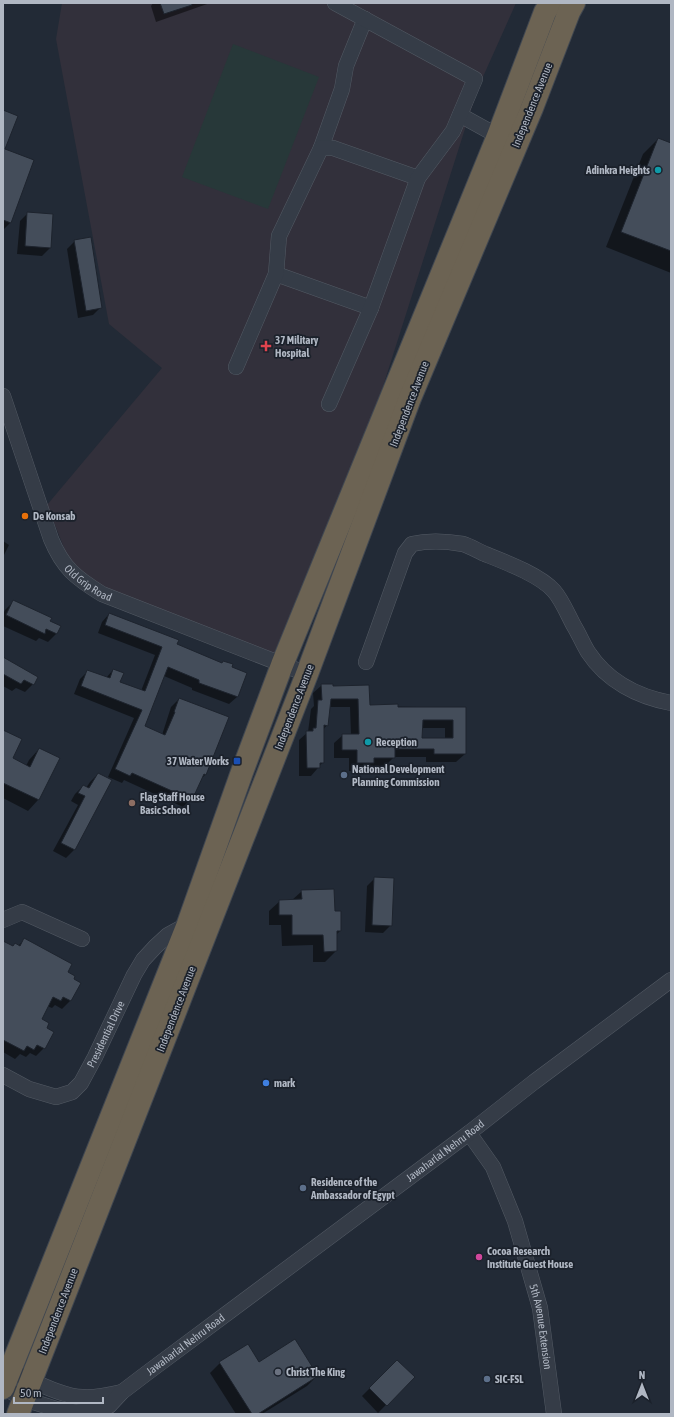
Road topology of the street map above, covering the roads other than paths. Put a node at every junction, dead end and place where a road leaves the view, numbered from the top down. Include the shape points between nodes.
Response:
1 (335, 3) edge
2 (551, 3) edge
3 (574, 3) edge
4 (365, 19) junction
5 (460, 115) junction
6 (498, 136) junction
7 (321, 148) junction
8 (418, 178) junction
9 (276, 274) junction
10 (371, 308) junction
11 (236, 367) dead end
12 (3, 396) edge
13 (329, 404) dead end
14 (366, 662) dead end
15 (282, 665) junction
16 (307, 674) junction
17 (671, 703) edge
18 (3, 920) edge
19 (188, 924) junction
20 (82, 939) dead end
21 (671, 980) edge
22 (3, 1075) edge
23 (470, 1133) junction
24 (5, 1382) edge
25 (122, 1392) junction
26 (24, 1398) edge
27 (554, 1414) edge

1 - 4 street
2 - 6 highway, Independence Avenue via 545,12
3 - 16 highway, Independence Avenue via 410,398
4 - 5 street via 475,79
4 - 7 street via 346,66 342,89
5 - 6 street
5 - 8 street via 452,131
6 - 15 highway, Independence Avenue
7 - 8 street via 334,148
7 - 9 street via 279,236
8 - 10 street
9 - 10 street
9 - 11 street
10 - 13 street
12 - 15 street, Old Grip Road via 57,556 70,571 102,594
14 - 17 street via 405,552 412,544 442,542 464,545 540,580 554,592 588,652 604,672 636,692
15 - 16 street, Old Grip Road
15 - 19 highway, Independence Avenue
16 - 26 highway, Independence Avenue
18 - 20 street via 22,912
19 - 22 street, Presidential Drive via 168,935 144,960 134,975 81,1083 72,1092 56,1097 29,1089
19 - 24 highway, Independence Avenue
21 - 23 street, Jawaharlal Nehru Road
23 - 25 street, Jawaharlal Nehru Road
23 - 27 street, 5th Avenue Extension via 493,1167 516,1226 540,1308
24 - 26 street, Jawaharlal Nehru Road
24 - 26 street, Jawaharlal Nehru Road
25 - 26 street, Jawaharlal Nehru Road via 98,1397 63,1393
25 - 26 street, Jawaharlal Nehru Road via 109,1406 75,1412

